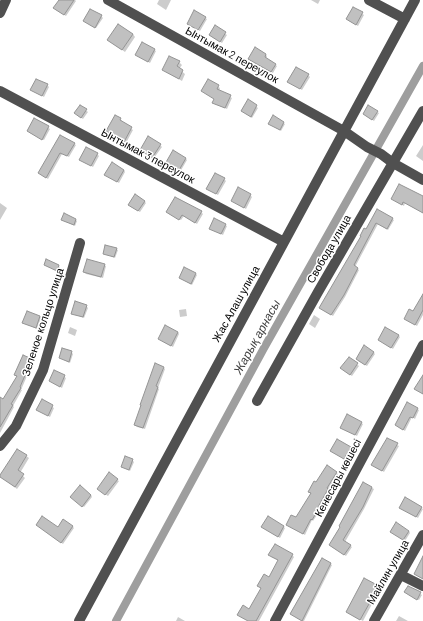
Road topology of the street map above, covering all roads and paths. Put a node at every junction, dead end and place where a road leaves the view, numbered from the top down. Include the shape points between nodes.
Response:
1 (108, 0) edge
2 (368, 0) edge
3 (415, 0) edge
4 (405, 20) junction
5 (0, 91) edge
6 (423, 111) edge
7 (344, 131) junction
8 (393, 163) junction
9 (423, 180) edge
10 (284, 242) junction
11 (80, 243) dead end
12 (423, 346) edge
13 (257, 401) dead end
14 (0, 446) edge
15 (423, 535) edge
16 (400, 575) junction
17 (423, 586) edge
18 (79, 621) edge
19 (275, 621) edge
20 (374, 621) edge

1 - 7 street, Ынтымак 2 переулок
2 - 4 street
3 - 4 street, Жас Алаш улица
4 - 7 street, Жас Алаш улица
5 - 10 street, Ынтымак 3 переулок
6 - 8 street, Свобода улица
7 - 8 street, Ынтымак 2 переулок
7 - 10 street, Жас Алаш улица
8 - 9 street, Ынтымак 2 переулок
8 - 13 street, Свобода улица
10 - 18 street, Жас Алаш улица
11 - 14 street, Зеленое кольцо улица via 43,370 16,426
12 - 19 street, Кенесары көшесі
15 - 16 street, Майлин улица
16 - 17 street
16 - 20 street, Майлин улица

